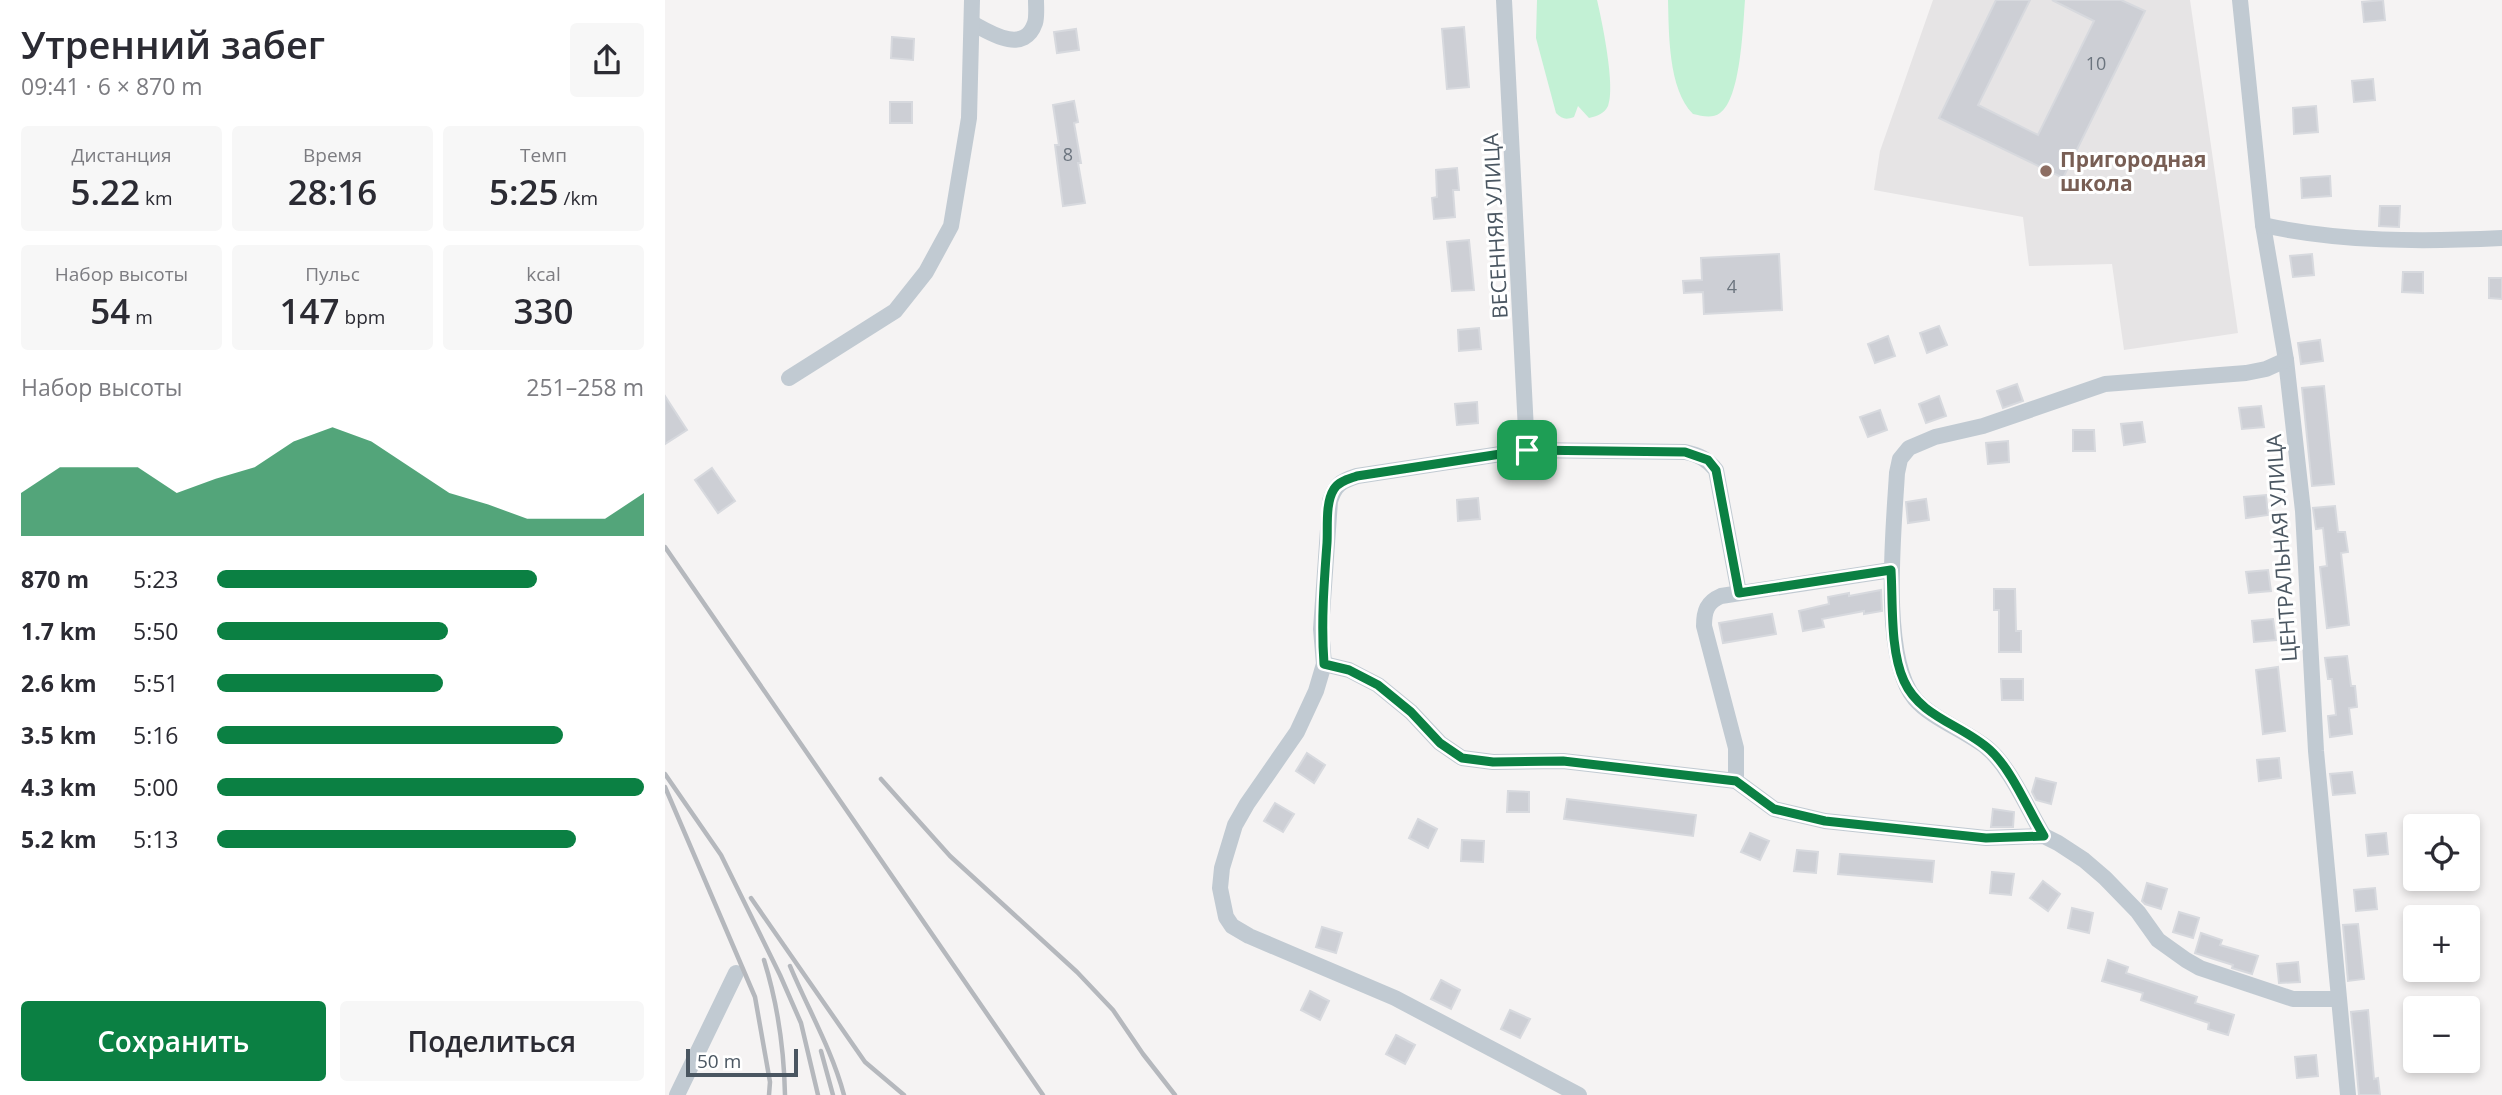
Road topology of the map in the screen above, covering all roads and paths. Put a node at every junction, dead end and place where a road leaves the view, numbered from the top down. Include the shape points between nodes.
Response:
1 (972, 0) edge
2 (1036, 0) edge
3 (1504, 0) edge
4 (2240, 0) edge
5 (972, 23) junction
6 (2263, 225) junction
7 (2502, 238) edge
8 (2286, 360) junction
9 (789, 378) dead end
10 (1527, 450) junction
11 (1891, 570) junction
12 (1739, 593) junction
13 (1324, 664) junction
14 (1736, 781) junction
15 (2044, 836) junction
16 (736, 973) dead end
17 (2338, 999) junction
18 (677, 1095) edge
19 (1579, 1095) edge
20 (2348, 1095) edge

1 - 5 street
2 - 5 street via 1035,22 1027,35 1013,41
3 - 10 street, ВЕСЕННЯЯ УЛИЦА
4 - 6 street, ЦЕНТРАЛЬНАЯ УЛИЦА
5 - 9 street via 968,118 951,226 926,272 895,311
6 - 7 street via 2305,234 2379,239
6 - 8 street, ЦЕНТРАЛЬНАЯ УЛИЦА
8 - 11 street via 2246,373 2105,384 1909,448 1900,459 1897,474
8 - 17 street, ЦЕНТРАЛЬНАЯ УЛИЦА via 2303,511 2316,751
10 - 12 street via 1685,452 1708,460 1716,470
10 - 13 street via 1357,476 1334,489 1321,629
11 - 12 street
11 - 15 street via 1896,650 1903,680 1930,712 1969,734 2001,761
12 - 14 street via 1713,599 1704,614 1736,748
13 - 14 street via 1378,685 1462,758 1563,761
13 - 19 street via 1297,732 1235,825 1220,888 1226,917 1249,936 1395,998
14 - 15 street via 1774,809 1813,819 1986,838
15 - 17 street via 2084,860 2138,912 2158,940 2200,968 2293,999
16 - 18 street
17 - 20 street, ЦЕНТРАЛЬНАЯ УЛИЦА

